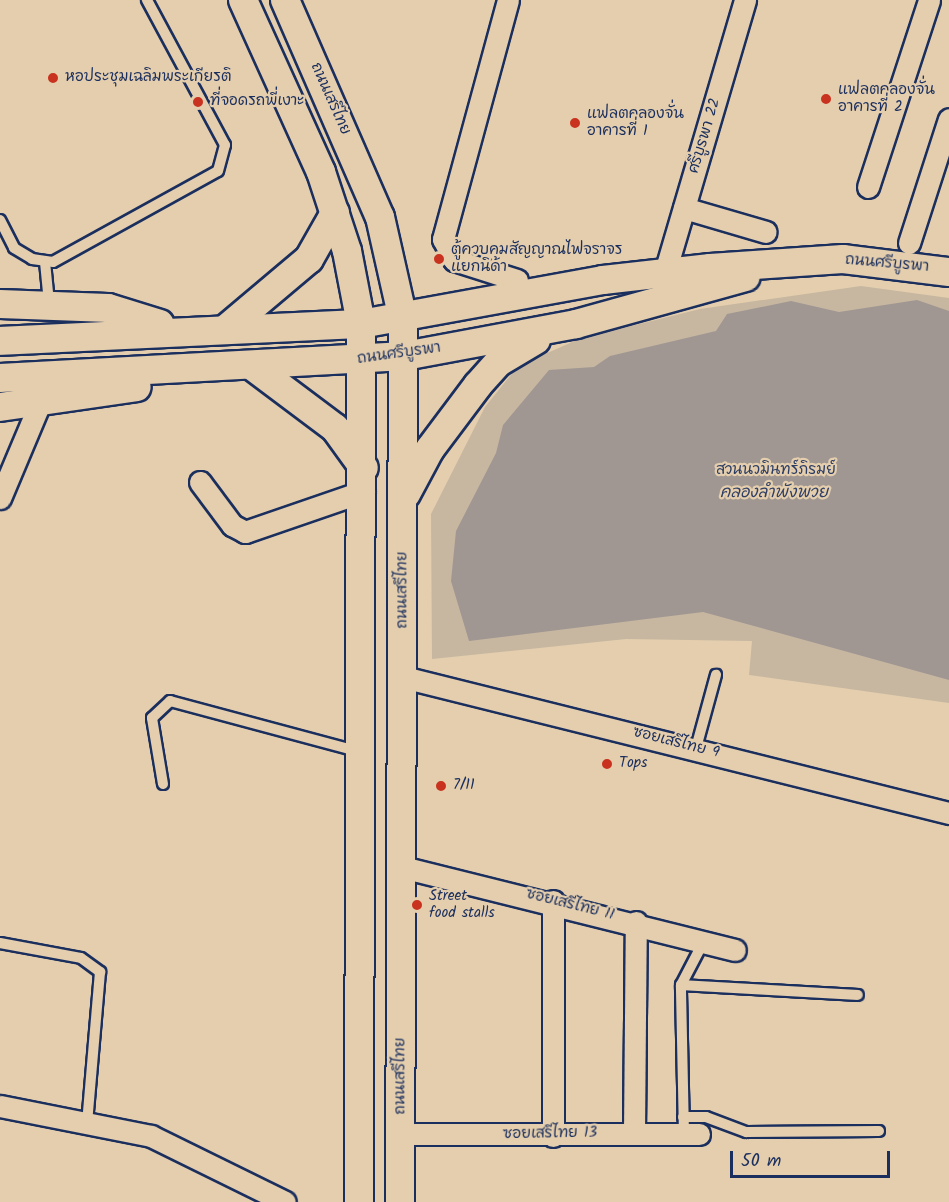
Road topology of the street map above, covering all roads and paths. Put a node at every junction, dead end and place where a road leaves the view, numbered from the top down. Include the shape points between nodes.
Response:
1 (147, 0) edge
2 (243, 0) edge
3 (285, 0) edge
4 (508, 0) edge
5 (746, 0) edge
6 (928, 0) edge
7 (949, 119) edge
8 (868, 186) dead end
9 (684, 208) junction
10 (336, 213) junction
11 (0, 220) edge
12 (766, 232) dead end
13 (909, 243) dead end
14 (45, 262) junction
15 (788, 264) junction
16 (948, 268) edge
17 (665, 272) junction
18 (517, 280) dead end
19 (49, 303) junction
20 (0, 304) edge
21 (403, 319) junction
22 (361, 324) junction
23 (576, 324) junction
24 (227, 328) junction
25 (176, 329) junction
26 (0, 341) edge
27 (405, 356) junction
28 (363, 360) junction
29 (251, 365) junction
30 (170, 370) junction
31 (0, 378) edge
32 (39, 405) junction
33 (0, 407) edge
34 (364, 480) junction
35 (200, 482) dead end
36 (0, 498) edge
37 (404, 498) junction
38 (716, 675) dead end
39 (403, 677) junction
40 (696, 748) junction
41 (363, 752) junction
42 (163, 784) dead end
43 (949, 813) edge
44 (402, 867) junction
45 (553, 901) junction
46 (636, 922) junction
47 (704, 941) junction
48 (0, 944) edge
49 (735, 950) dead end
50 (681, 985) junction
51 (858, 995) dead end
52 (0, 1106) edge
53 (87, 1123) junction
54 (689, 1128) junction
55 (879, 1131) dead end
56 (634, 1133) junction
57 (400, 1134) junction
58 (553, 1136) junction
59 (285, 1202) edge
60 (359, 1202) edge
61 (400, 1202) edge

1 - 14 lane via 225,145 223,163 213,178
2 - 10 main road
3 - 21 main road, ถนนเสรีไทย via 365,178 394,267
4 - 18 street via 443,239 454,260
5 - 9 street, ศรีบูรพา 22
6 - 8 street
7 - 13 street
9 - 12 street
9 - 17 street, ศรีบูรพา 22
10 - 22 main road
10 - 24 main road via 309,259
11 - 14 lane via 14,248
14 - 19 lane
15 - 16 main road, ถนนศรีบูรพา via 870,260
15 - 17 main road, ถนนศรีบูรพา
15 - 23 main road, ถนนศรีบูรพา
17 - 21 main road, ถนนศรีบูรพา
19 - 20 main road
19 - 25 main road via 108,308
21 - 22 main road, ถนนศรีบูรพา
21 - 27 main road, ถนนเสรีไทย
22 - 24 main road, ถนนศรีบูรพา
22 - 28 main road
23 - 27 main road, ถนนศรีบูรพา
23 - 37 main road via 522,345 499,362 430,449
24 - 25 main road, ถนนศรีบูรพา
25 - 26 main road, ถนนศรีบูรพา
27 - 28 main road, ถนนศรีบูรพา
27 - 37 main road, ถนนเสรีไทย
28 - 29 main road, ถนนศรีบูรพา
28 - 34 main road
29 - 30 main road, ถนนศรีบูรพา
29 - 34 main road via 335,428
30 - 31 main road, ถนนศรีบูรพา
30 - 32 main road via 141,386
32 - 33 main road
32 - 36 street
34 - 35 street via 245,532 232,525
34 - 41 main road
37 - 39 main road, ถนนเสรีไทย
38 - 40 lane
39 - 40 street, ซอยเสรีไทย 9
39 - 44 main road, ถนนเสรีไทย
40 - 43 street, ซอยเสรีไทย 9
41 - 42 lane via 170,701 152,718
41 - 60 main road
44 - 45 street, ซอยเสรีไทย 11
44 - 57 main road, ถนนเสรีไทย
45 - 46 street, ซอยเสรีไทย 11
45 - 58 street
46 - 47 street, ซอยเสรีไทย 11
46 - 56 street
47 - 49 street, ซอยเสรีไทย 11
47 - 50 lane
48 - 53 lane via 81,958 100,972
50 - 51 lane
50 - 54 lane
52 - 53 street
53 - 59 street via 184,1148
54 - 55 lane via 706,1117 746,1131
54 - 56 street, ซอยเสรีไทย 13
56 - 58 street, ซอยเสรีไทย 13
57 - 58 street, ซอยเสรีไทย 13
57 - 61 main road, ถนนเสรีไทย

